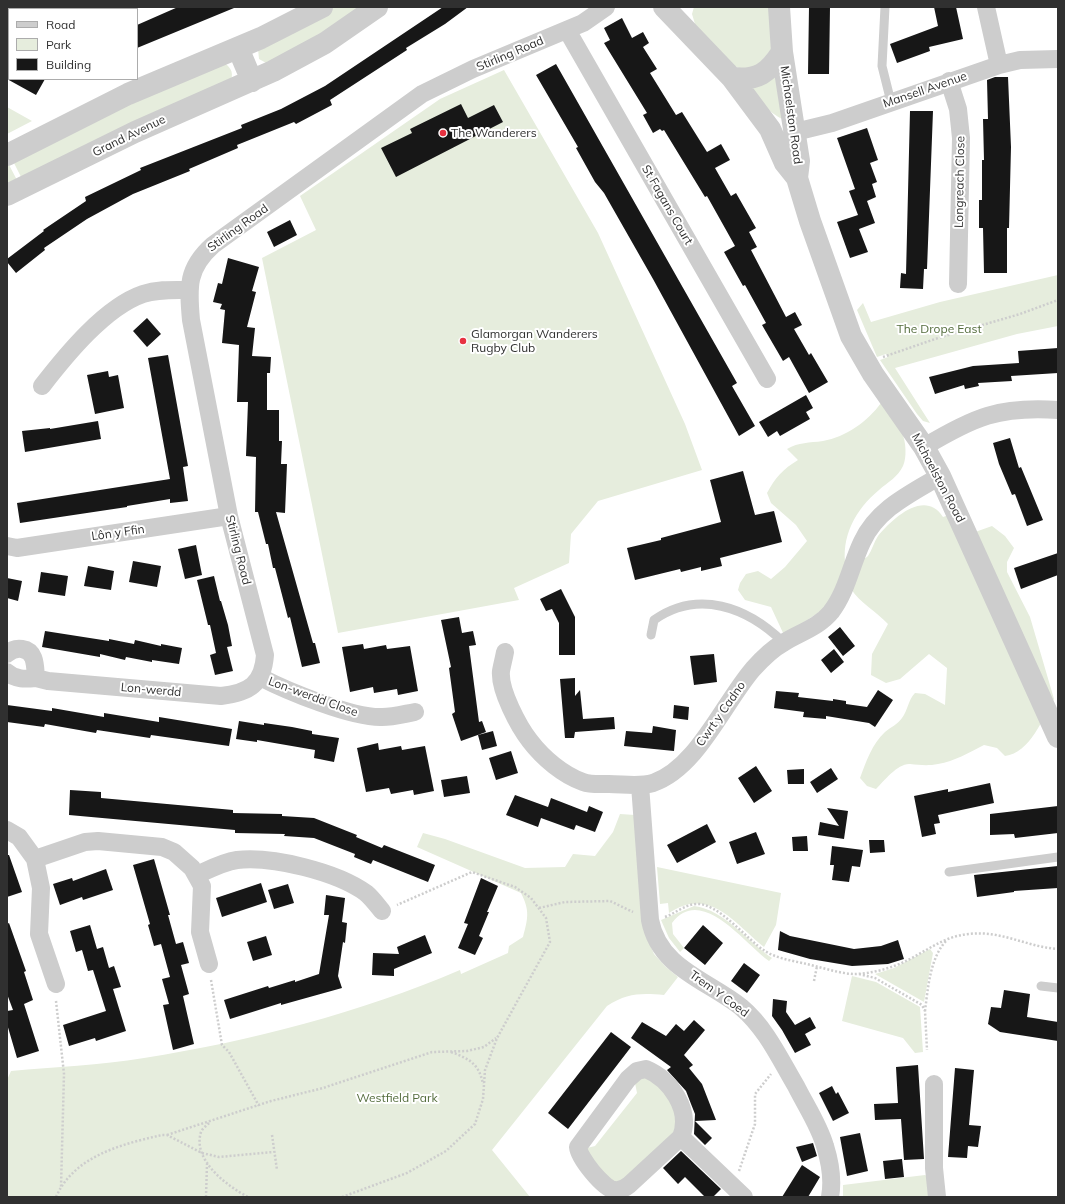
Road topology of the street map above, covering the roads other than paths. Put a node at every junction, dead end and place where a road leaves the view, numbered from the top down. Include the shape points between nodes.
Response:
1 (322, 7) edge
2 (377, 7) edge
3 (606, 7) edge
4 (664, 7) edge
5 (779, 7) edge
6 (885, 7) edge
7 (986, 7) edge
8 (685, 17) edge
9 (567, 30) junction
10 (238, 48) junction
11 (782, 52) junction
12 (1058, 59) edge
13 (999, 65) junction
14 (732, 78) junction
15 (252, 81) junction
16 (949, 81) junction
17 (891, 102) junction
18 (795, 132) junction
19 (7, 155) edge
20 (797, 178) junction
21 (7, 195) edge
22 (958, 284) dead end
23 (189, 290) junction
24 (767, 379) dead end
25 (42, 386) dead end
26 (1058, 410) edge
27 (924, 447) junction
28 (940, 476) junction
29 (229, 516) junction
30 (7, 546) edge
31 (651, 635) dead end
32 (783, 642) junction
33 (505, 652) dead end
34 (7, 654) edge
35 (7, 672) edge
36 (260, 677) junction
37 (36, 678) junction
38 (415, 712) dead end
39 (1058, 737) edge
40 (640, 785) junction
41 (7, 830) edge
42 (1058, 857) edge
43 (35, 859) junction
44 (949, 872) dead end
45 (197, 875) junction
46 (382, 911) road end
47 (209, 964) road end
48 (56, 984) road end
49 (1041, 986) dead end
50 (1058, 988) edge
51 (934, 1084) dead end
52 (681, 1137) junction
53 (744, 1197) edge
54 (830, 1197) edge
55 (937, 1197) edge

1 - 10 street
2 - 15 street, Grand Avenue via 325,43
3 - 9 street, Stirling Road via 593,18
4 - 8 street, Michaelston Road
5 - 11 street, Michaelston Road
6 - 17 lane via 882,66
7 - 13 street
8 - 14 street, Michaelston Road
9 - 23 street, Stirling Road via 473,69 422,94 202,254 194,266
9 - 24 street, St Fagans Court
10 - 15 street
10 - 19 street via 142,88
11 - 14 street via 764,74
11 - 18 street, Michaelston Road
12 - 13 street, Mansell Avenue via 1020,60
13 - 16 street, Mansell Avenue
14 - 20 street, Michaelston Road via 770,129 785,164
15 - 21 street, Grand Avenue via 142,129
16 - 17 street, Mansell Avenue
16 - 22 street, Longreach Close via 958,109 961,138
17 - 18 street, Mansell Avenue via 832,123
18 - 20 street, Michaelston Road via 800,161
20 - 27 street, Michaelston Road via 851,336 872,374
23 - 25 street via 160,290 143,294 125,303 70,350
23 - 29 street, Stirling Road via 191,320
26 - 27 street via 1022,409 981,417
27 - 28 street, Michaelston Road
28 - 32 street, Cwrt y Cadno via 897,502 877,519 861,543 844,588 830,613 812,627
28 - 39 street, Michaelston Road
29 - 30 street, Lôn y Ffin via 17,548
29 - 36 street, Stirling Road via 265,655
31 - 32 lane via 654,620 667,610 695,604 725,606 752,618
32 - 40 street, Cwrt y Cadno via 753,669 680,767 661,779
33 - 40 street, Cwrt y Cadno via 500,673 506,696 522,732 543,755 569,776 584,782
34 - 37 street via 10,650 18,648 27,650 33,655
35 - 37 street via 11,676 23,679
36 - 37 street, Lon-werdd via 248,690 221,696 48,682
36 - 38 street, Lon-werdd Close via 298,694 365,716 382,717
40 - 54 street, Trem Y Coed via 650,920 656,941 673,962 741,1008 766,1034 809,1110 825,1145 831,1178
41 - 43 street via 19,836
42 - 44 lane
43 - 45 street via 85,842 162,846 185,860
43 - 48 street via 40,888 39,934
45 - 46 street via 223,863 237,860 279,862 322,873 355,887 366,894
45 - 47 street via 203,897 201,937
49 - 50 lane
51 - 55 street via 934,1168
52 - 52 street via 622,1190 613,1190 606,1186 579,1154 578,1147 628,1079 637,1071 646,1069 664,1080 676,1095 684,1115
52 - 53 street

